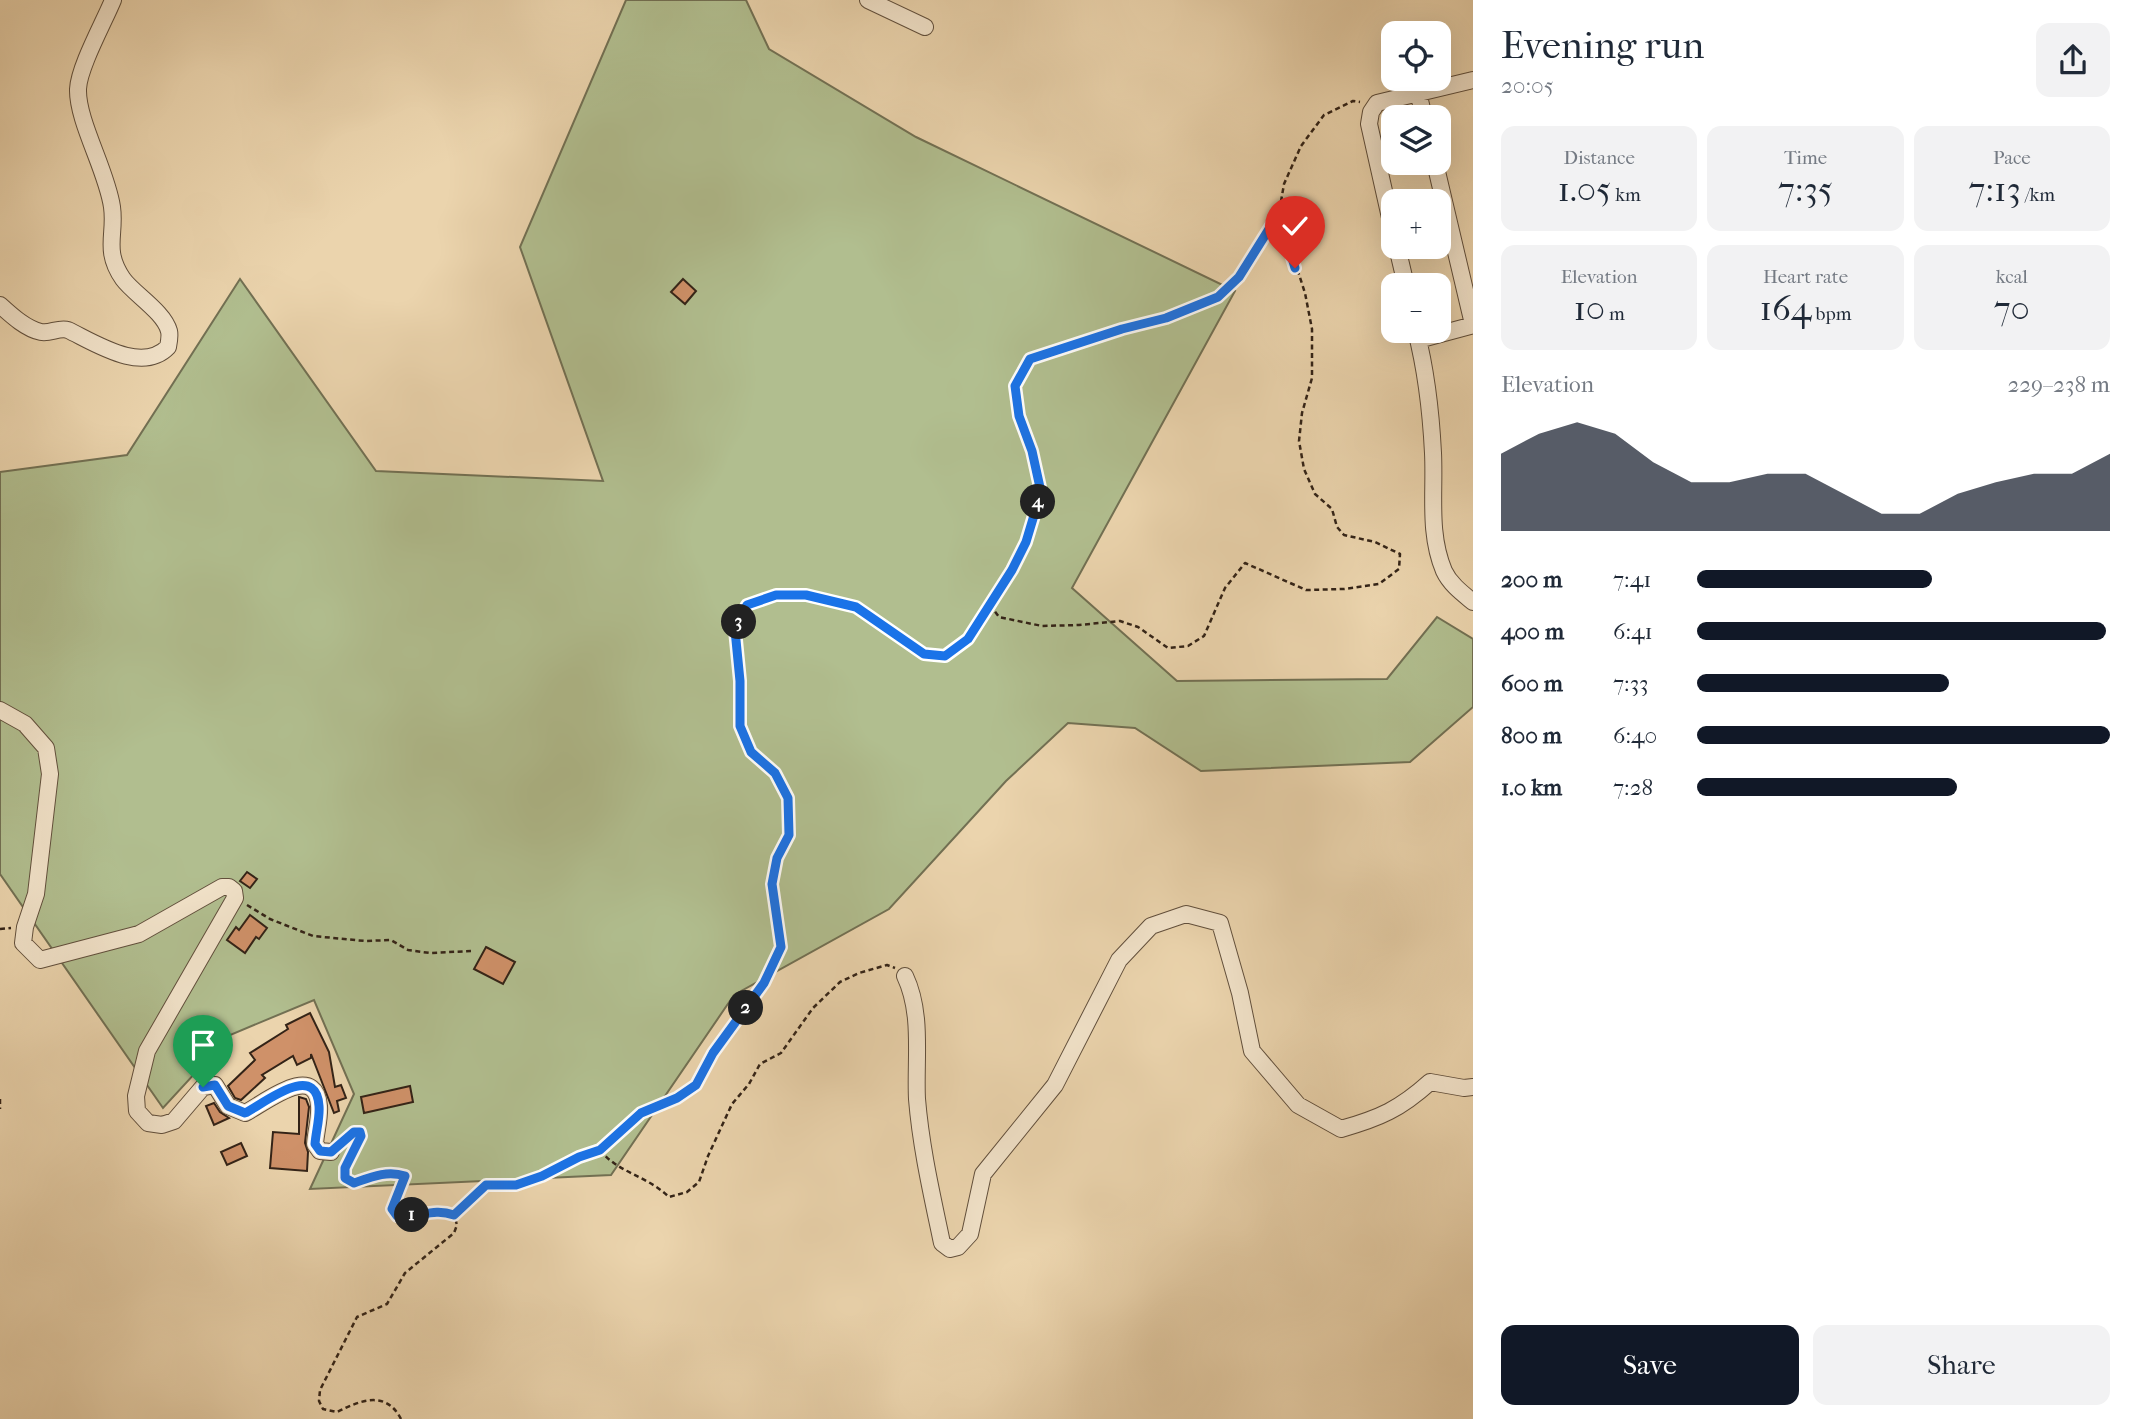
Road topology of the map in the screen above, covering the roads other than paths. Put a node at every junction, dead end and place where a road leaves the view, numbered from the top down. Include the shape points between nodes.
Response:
1 (113, 0) edge
2 (868, 0) edge
3 (925, 27) dead end
4 (1473, 80) edge
5 (1418, 92) junction
6 (1421, 105) edge
7 (1438, 175) edge
8 (1384, 189) edge
9 (0, 305) edge
10 (1451, 331) edge
11 (1418, 343) edge
12 (1473, 602) edge
13 (0, 710) edge
14 (905, 976) road end
15 (1473, 1087) edge
16 (331, 1152) road end

1 - 9 street via 80,73 78,92 108,186 114,261 124,279 164,322 168,347 160,355 145,358 105,350 64,328 42,332
2 - 3 street
4 - 5 street
5 - 6 street
5 - 8 street via 1377,103 1371,112 1369,124
7 - 10 street via 1472,320 1470,326
11 - 12 street via 1432,442 1434,534 1445,573
13 - 16 street via 25,723 46,748 50,774 36,894 23,943 40,960 139,934 222,887 233,891 234,898 147,1051 137,1111 148,1123 162,1125 174,1121 203,1087 215,1085 228,1106 245,1113 278,1092 305,1086 318,1097 315,1144 320,1151
14 - 15 street via 913,993 925,1167 942,1243 950,1249 970,1234 983,1174 1055,1085 1119,960 1151,926 1186,915 1220,923 1252,1051 1298,1105 1341,1129 1392,1112 1430,1082

